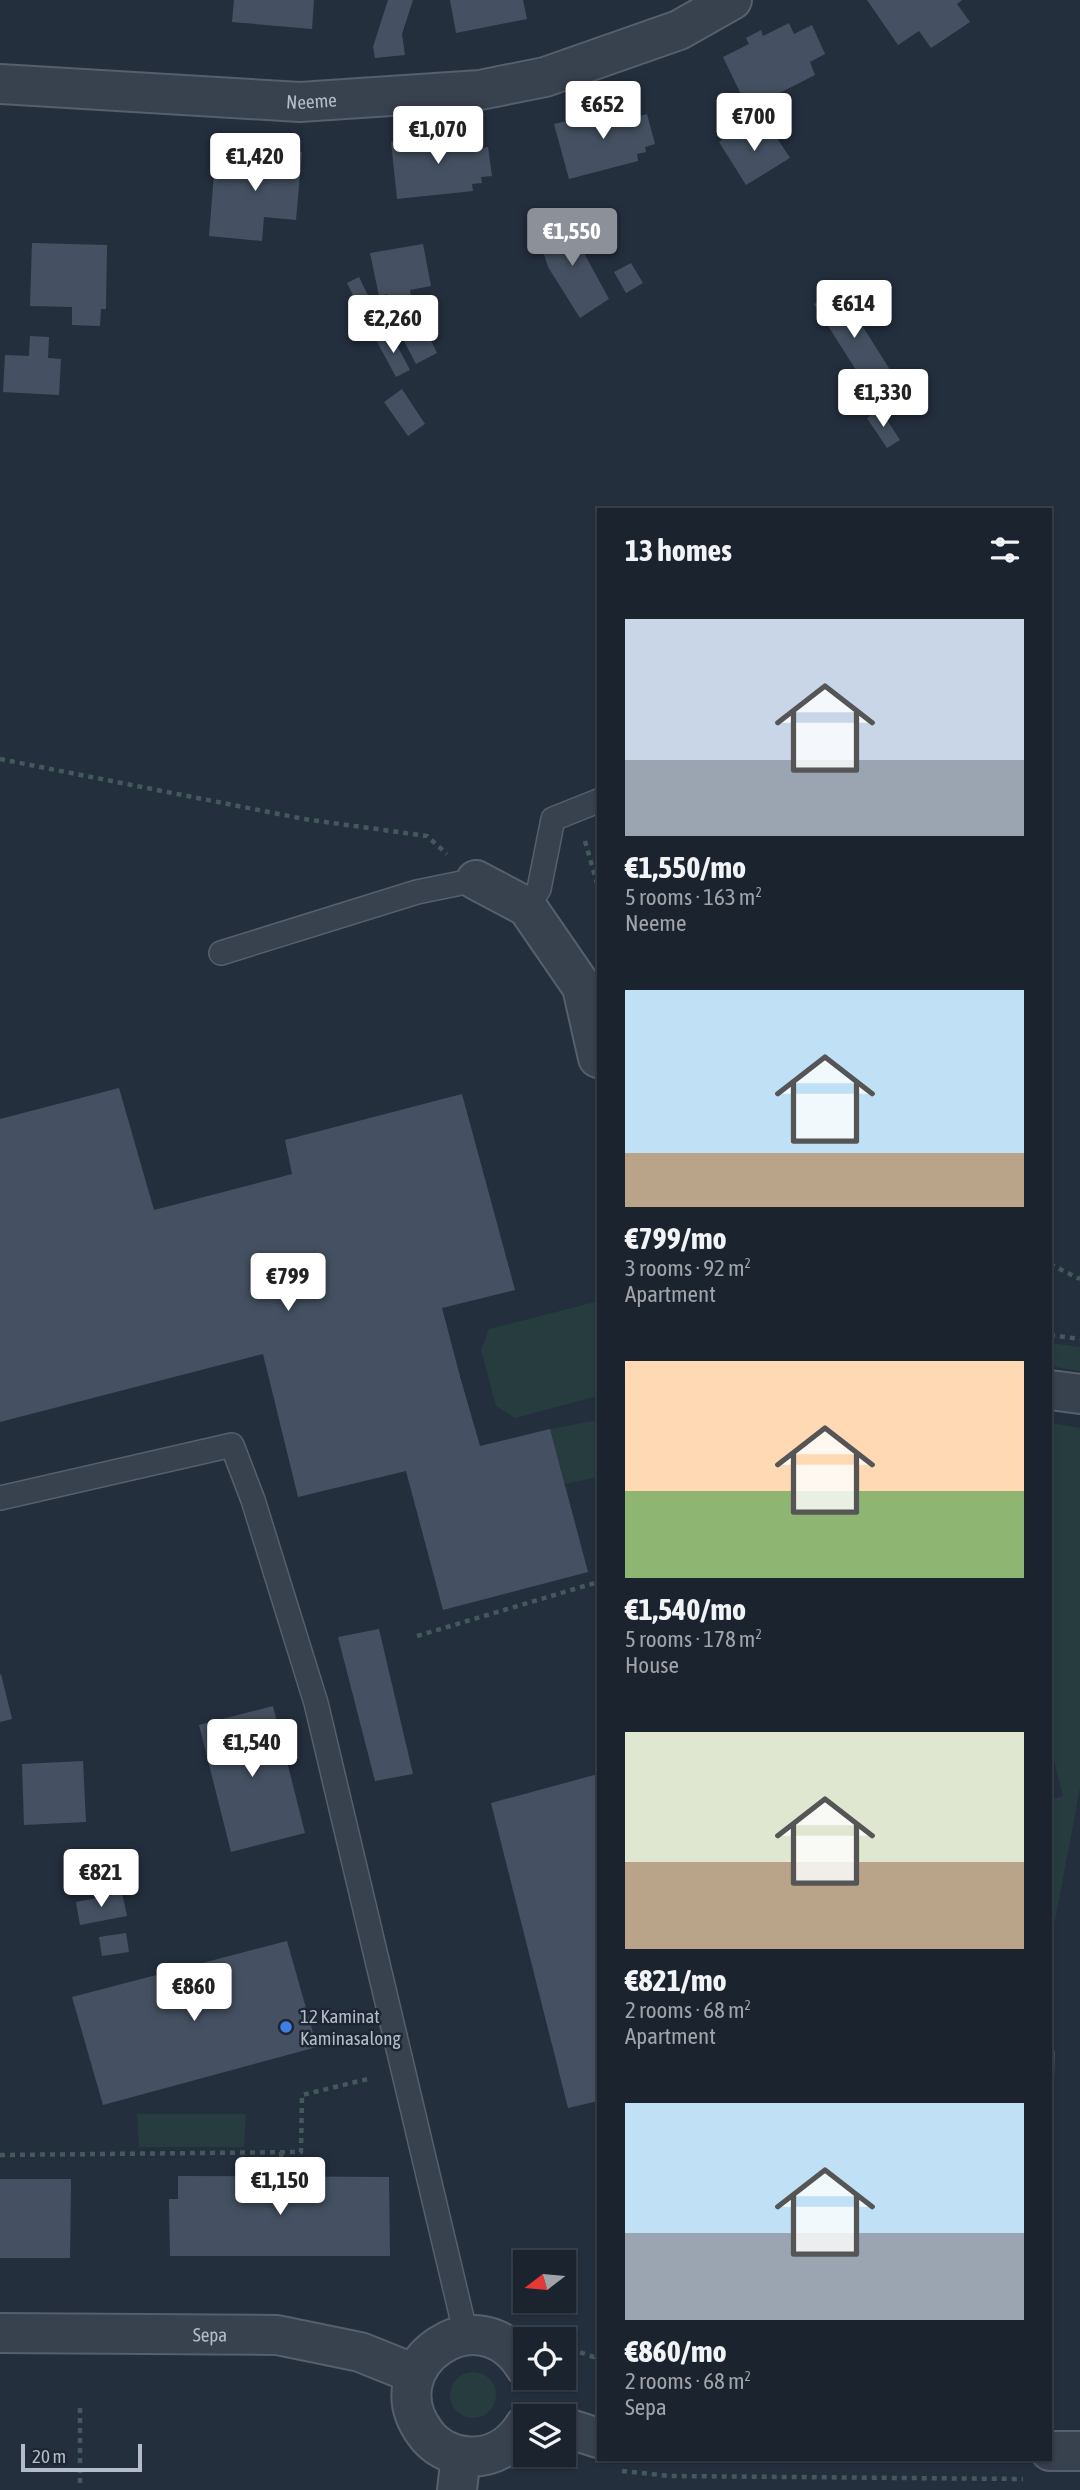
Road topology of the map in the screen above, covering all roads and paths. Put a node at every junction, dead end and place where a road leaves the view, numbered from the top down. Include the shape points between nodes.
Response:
1 (732, 0) edge
2 (0, 84) edge
3 (0, 759) edge
4 (597, 801) edge
5 (576, 810) junction
6 (476, 880) junction
7 (597, 884) edge
8 (527, 906) junction
9 (221, 953) dead end
10 (597, 1054) edge
11 (1052, 1265) edge
12 (1080, 1279) edge
13 (1052, 1335) edge
14 (1080, 1339) edge
15 (1052, 1390) edge
16 (1080, 1394) edge
17 (0, 1498) edge
18 (597, 1582) edge
19 (417, 1636) dead end
20 (373, 2077) dead end
21 (281, 2152) junction
22 (0, 2155) edge
23 (282, 2176) dead end
24 (0, 2333) edge
25 (466, 2335) junction
26 (513, 2351) edge
27 (576, 2351) edge
28 (597, 2352) edge
29 (415, 2374) junction
30 (80, 2405) dead end
31 (576, 2436) edge
32 (513, 2440) edge
33 (597, 2448) edge
34 (1080, 2451) edge
35 (627, 2461) edge
36 (1043, 2465) edge
37 (459, 2473) edge
38 (80, 2483) dead end

1 - 2 street, Neeme via 679,30 545,77 480,90 300,102
3 - 6 path via 304,819 427,836
4 - 5 lane
5 - 7 path
5 - 8 lane via 553,819 539,889
6 - 8 street
6 - 9 lane via 416,892
8 - 10 street via 582,987
11 - 12 path
13 - 14 path
15 - 16 street
17 - 25 lane via 232,1445 316,1703
18 - 19 path
20 - 21 path via 302,2095 301,2152
21 - 22 path
21 - 23 path
24 - 29 street, Sepa via 276,2335 360,2353
25 - 26 street via 499,2341
25 - 29 street via 435,2348
27 - 28 path via 594,2357
29 - 37 street via 411,2391 419,2425
30 - 38 path
31 - 33 street
32 - 37 street via 498,2451 473,2457
34 - 36 street
35 - 36 path via 670,2476

